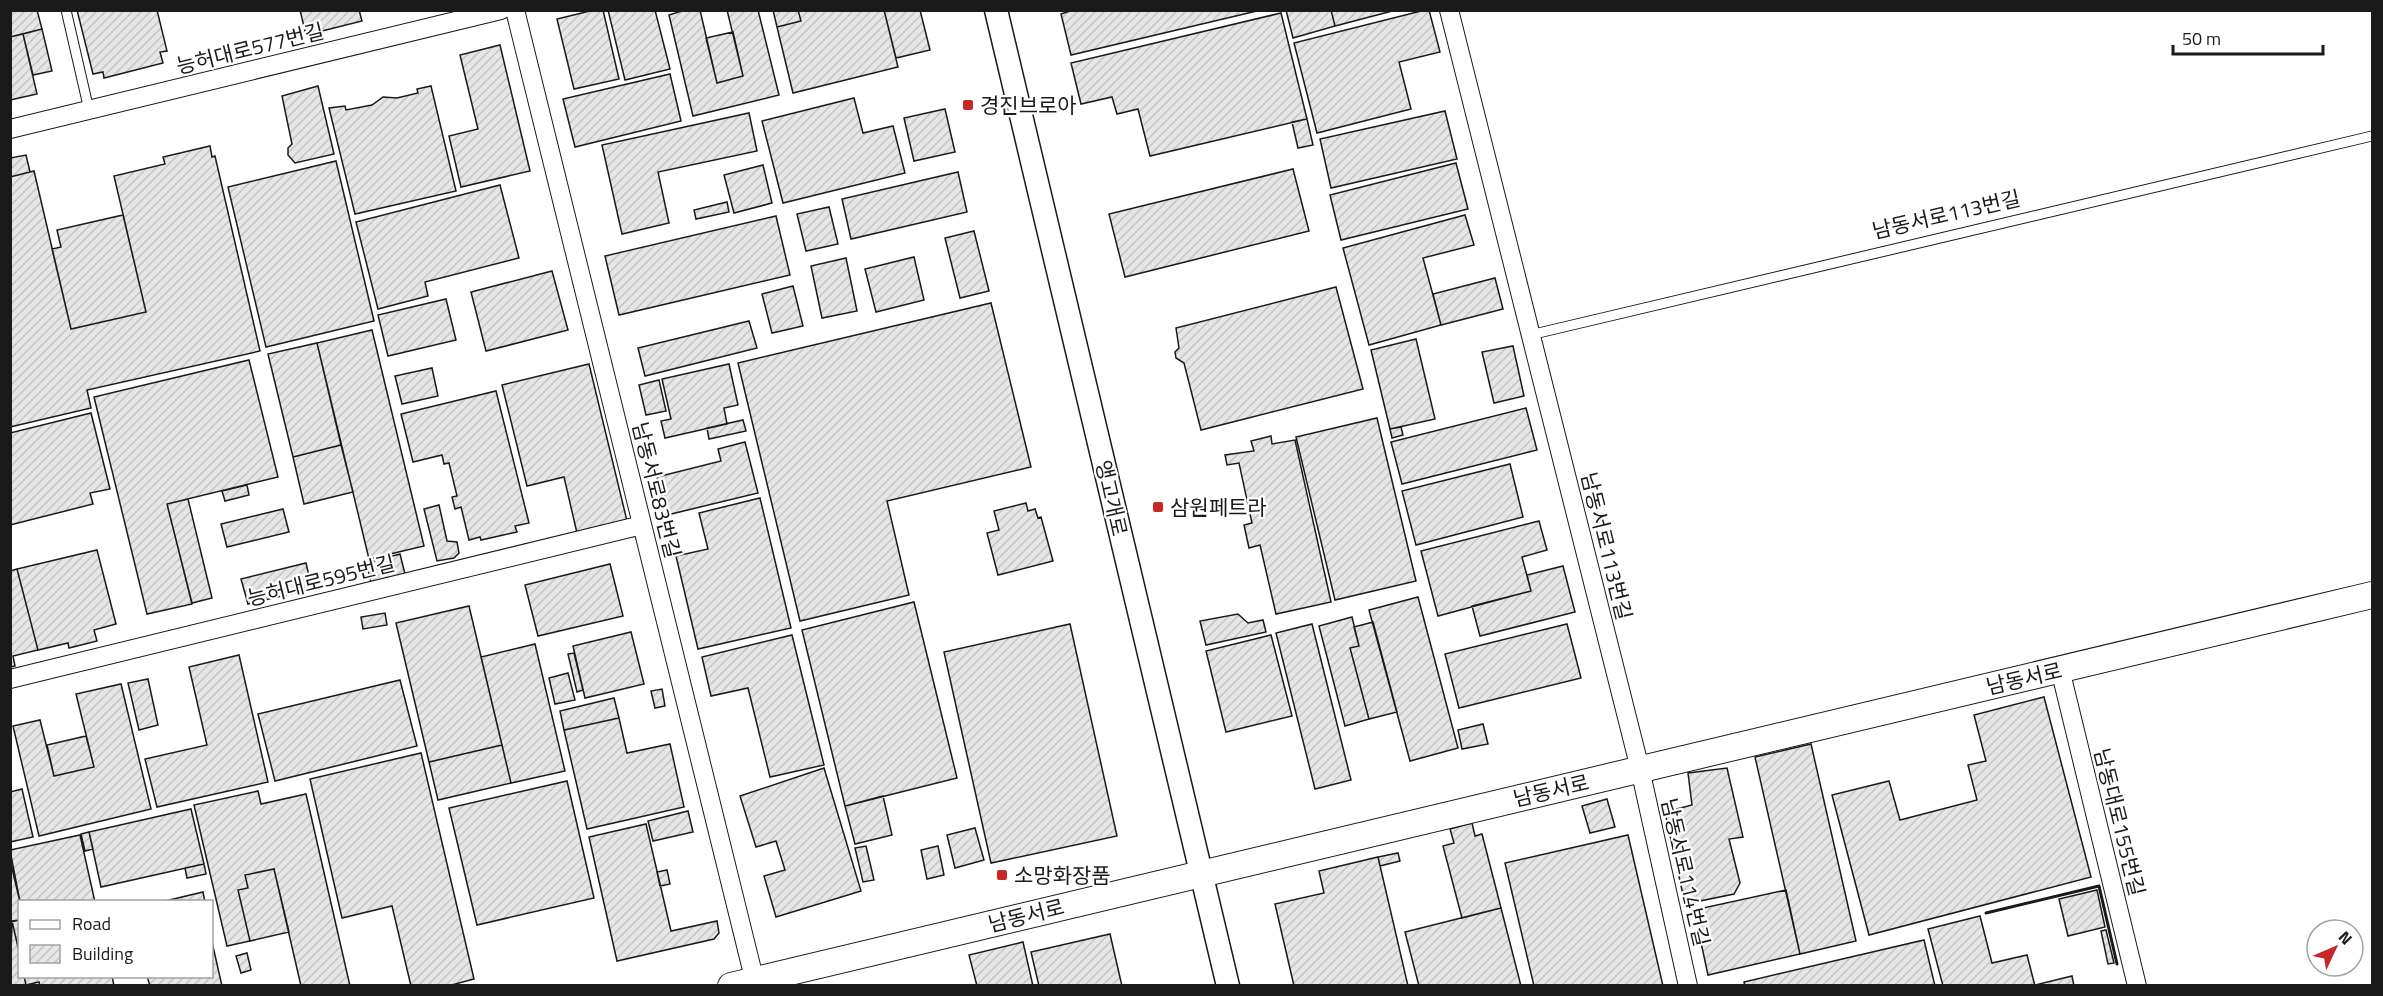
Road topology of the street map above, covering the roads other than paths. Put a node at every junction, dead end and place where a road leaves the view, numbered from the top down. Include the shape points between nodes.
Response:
1 (66, 10) edge
2 (501, 10) edge
3 (515, 10) edge
4 (996, 10) edge
5 (1449, 10) edge
6 (89, 110) junction
7 (10, 129) edge
8 (2373, 136) edge
9 (1530, 335) junction
10 (642, 525) junction
11 (2373, 595) edge
12 (2060, 669) junction
13 (10, 679) edge
14 (1640, 769) junction
15 (1201, 873) junction
16 (747, 984) edge
17 (1228, 986) edge
18 (1688, 986) edge
19 (2137, 986) edge

1 - 6 lane
2 - 6 street, 능허대로577번길
3 - 10 street, 남동서로83번길
4 - 15 street, 앵고개로
5 - 9 street, 남동서로113번길
6 - 7 street, 능허대로577번길
8 - 9 lane, 남동서로113번길
9 - 14 street, 남동서로113번길
10 - 13 street, 능허대로595번길
10 - 16 street, 남동서로83번길
11 - 12 main road, 남동서로
12 - 14 main road, 남동서로
12 - 19 street, 남동대로155번길
14 - 15 main road, 남동서로
14 - 18 street, 남동서로114번길
15 - 16 main road, 남동서로
15 - 17 street, 앵고개로

